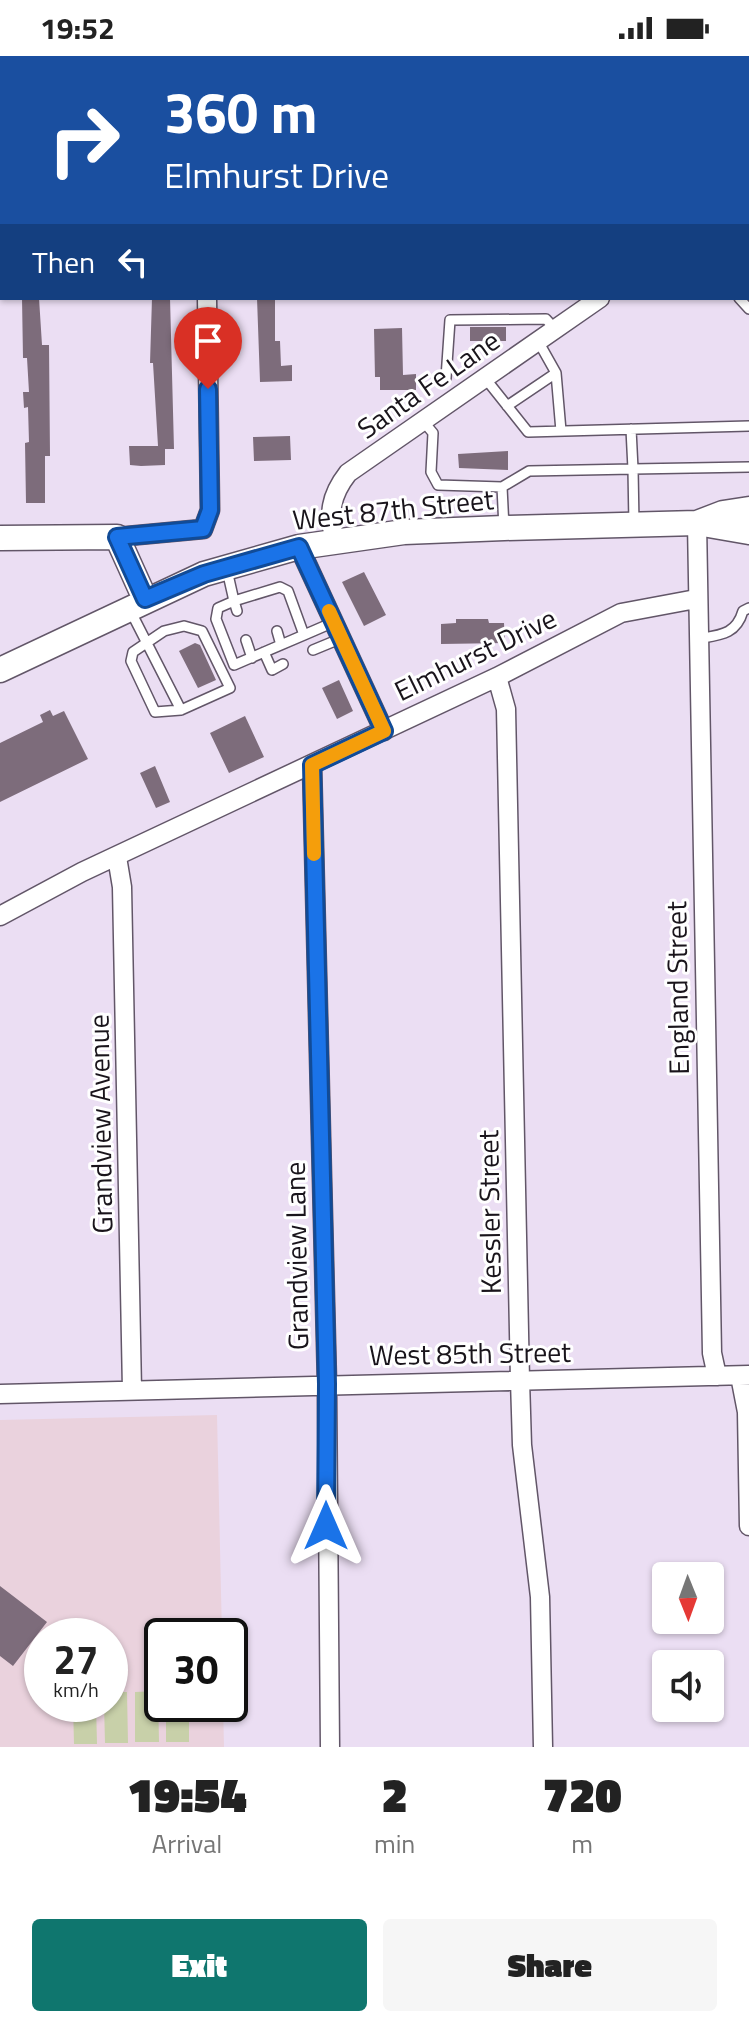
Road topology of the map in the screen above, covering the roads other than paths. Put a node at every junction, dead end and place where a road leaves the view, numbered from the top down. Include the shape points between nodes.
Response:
1 (207, 300) edge
2 (597, 300) edge
3 (555, 329) junction
4 (538, 341) junction
5 (556, 373) junction
6 (446, 378) dead end
7 (485, 378) junction
8 (507, 406) junction
9 (423, 421) junction
10 (749, 426) edge
11 (631, 429) junction
12 (561, 431) junction
13 (749, 467) edge
14 (633, 469) junction
15 (502, 487) junction
16 (749, 509) edge
17 (697, 523) junction
18 (634, 524) junction
19 (504, 528) junction
20 (749, 532) edge
21 (117, 537) junction
22 (0, 538) edge
23 (335, 542) junction
24 (299, 547) junction
25 (226, 567) junction
26 (265, 590) junction
27 (696, 599) junction
28 (268, 601) dead end
29 (137, 603) junction
30 (235, 606) junction
31 (749, 608) edge
32 (338, 630) junction
33 (277, 631) dead end
34 (304, 635) junction
35 (697, 639) junction
36 (146, 640) junction
37 (246, 640) dead end
38 (281, 645) junction
39 (313, 650) dead end
40 (264, 652) junction
41 (252, 658) junction
42 (283, 664) dead end
43 (0, 670) edge
44 (497, 677) junction
45 (181, 710) junction
46 (384, 731) junction
47 (312, 765) junction
48 (117, 857) junction
49 (0, 915) edge
50 (717, 1376) junction
51 (744, 1376) edge
52 (520, 1380) junction
53 (327, 1384) junction
54 (132, 1390) junction
55 (0, 1394) edge
56 (749, 1526) edge
57 (330, 1747) edge
58 (543, 1747) edge

1 - 21 street via 207,520 203,529
2 - 3 street, Santa Fe Lane
3 - 4 street, Santa Fe Lane
3 - 6 lane via 546,319 450,320
4 - 5 lane
4 - 7 street, Santa Fe Lane
5 - 8 lane
5 - 12 lane
7 - 8 lane
7 - 9 street, Santa Fe Lane
8 - 12 lane via 528,432
9 - 15 lane via 433,433 431,472 438,485
9 - 23 street, Santa Fe Lane via 348,473 336,488 330,514
10 - 11 lane
11 - 12 lane
11 - 14 lane
13 - 14 lane
14 - 15 lane via 529,471
14 - 18 lane
15 - 19 lane
16 - 17 main road, West 87th Street
17 - 18 main road, West 87th Street
17 - 20 main road, West 87th Street
17 - 27 street
18 - 19 main road, West 87th Street
19 - 23 main road, West 87th Street via 404,532
21 - 22 main road
21 - 29 main road
23 - 24 main road, West 87th Street
24 - 25 main road, West 87th Street
24 - 32 street
25 - 29 main road, West 87th Street
25 - 30 lane
26 - 28 lane
26 - 30 lane
26 - 34 lane via 288,591
27 - 35 street, England Street
27 - 44 street, Elmhurst Drive via 621,613
29 - 36 lane
29 - 43 main road, West 87th Street
30 - 41 lane via 218,608 216,619 234,665
31 - 35 lane via 728,634
32 - 34 lane
32 - 39 lane
32 - 46 street
33 - 38 lane
34 - 38 lane
35 - 50 street, England Street via 712,1353
36 - 45 lane
36 - 45 lane via 131,661 155,712
36 - 45 lane via 184,626 202,631 230,688
37 - 41 lane
38 - 40 lane
40 - 41 lane
40 - 42 lane via 272,670
44 - 46 street, Elmhurst Drive
44 - 52 street, Kessler Street via 506,709
46 - 47 street, Elmhurst Drive
47 - 48 street, Elmhurst Drive
47 - 53 street, Grandview Lane
48 - 49 street, Elmhurst Drive
48 - 54 street, Grandview Avenue via 122,887
50 - 51 street, West 85th Street
50 - 52 street, West 85th Street
51 - 56 street
52 - 53 street, West 85th Street
52 - 58 street, Kessler Street via 540,1597
53 - 54 street, West 85th Street
53 - 57 street, Grandview Lane
54 - 55 street, West 85th Street

